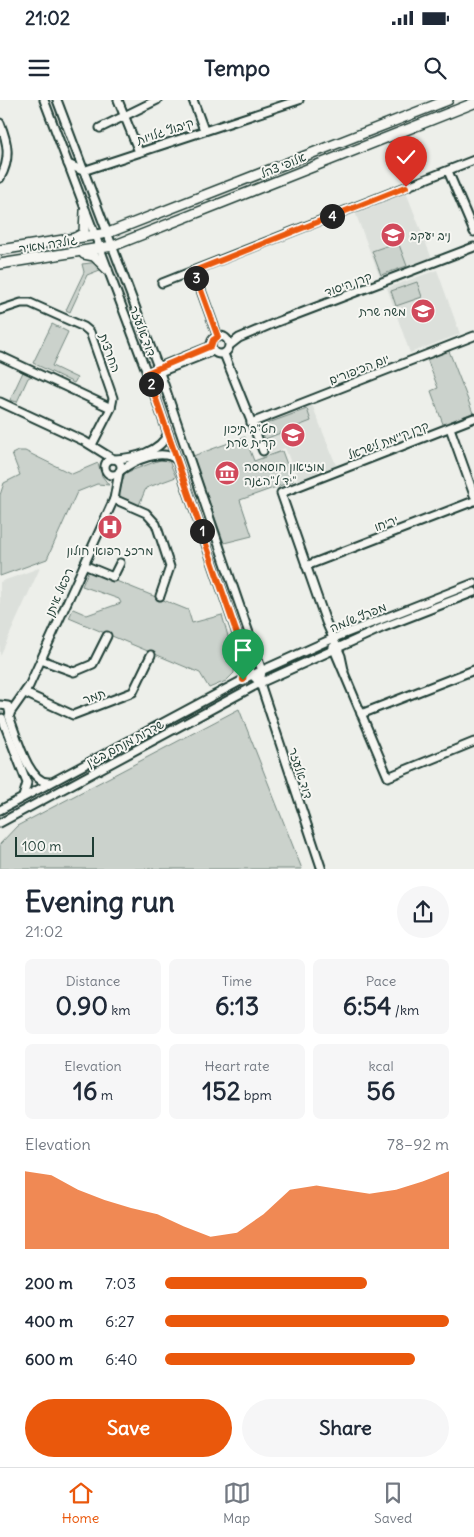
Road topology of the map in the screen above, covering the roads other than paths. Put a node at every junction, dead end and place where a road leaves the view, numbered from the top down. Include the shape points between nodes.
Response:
1 (44, 100) edge
2 (56, 100) edge
3 (118, 100) edge
4 (157, 100) edge
5 (194, 100) edge
6 (299, 100) edge
7 (448, 100) edge
8 (474, 103) edge
9 (125, 116) junction
10 (0, 123) edge
11 (100, 128) dead end
12 (204, 130) junction
13 (139, 152) junction
14 (474, 160) edge
15 (68, 164) junction
16 (83, 171) junction
17 (448, 171) junction
18 (0, 178) edge
19 (85, 211) junction
20 (474, 232) edge
21 (108, 233) junction
22 (95, 236) junction
23 (72, 240) junction
24 (113, 246) junction
25 (474, 249) edge
26 (0, 250) edge
27 (100, 250) junction
28 (76, 252) junction
29 (0, 264) edge
30 (108, 269) junction
31 (194, 271) junction
32 (162, 283) dead end
33 (0, 310) edge
34 (474, 336) edge
35 (218, 337) junction
36 (229, 342) junction
37 (212, 348) junction
38 (224, 354) junction
39 (0, 356) edge
40 (159, 369) junction
41 (147, 373) junction
42 (0, 402) edge
43 (111, 408) junction
44 (474, 418) edge
45 (251, 422) junction
46 (450, 428) junction
47 (168, 433) junction
48 (95, 447) junction
49 (263, 451) dead end
50 (114, 459) junction
51 (177, 460) junction
52 (106, 470) junction
53 (119, 471) junction
54 (474, 495) edge
55 (114, 499) junction
56 (474, 501) edge
57 (120, 563) dead end
58 (84, 564) junction
59 (306, 566) junction
60 (474, 583) edge
61 (474, 592) edge
62 (160, 596) dead end
63 (107, 636) dead end
64 (331, 640) junction
65 (336, 648) junction
66 (151, 655) dead end
67 (41, 660) junction
68 (246, 660) junction
69 (474, 670) edge
70 (262, 671) junction
71 (252, 675) junction
72 (243, 680) junction
73 (260, 683) junction
74 (25, 693) junction
75 (2, 705) edge
76 (362, 714) junction
77 (5, 716) edge
78 (474, 742) edge
79 (56, 781) junction
80 (21, 799) junction
81 (0, 810) edge
82 (0, 823) edge
83 (322, 869) edge

1 - 15 street, דוד אלעזר
2 - 16 street, דוד אלעזר
3 - 9 street
4 - 9 street
5 - 12 street
6 - 12 street, קיבוץ גלויות
7 - 21 main road, אלופי צהל
8 - 24 main road, אלופי צהל
9 - 11 street
9 - 13 street
10 - 18 street via 6,136 9,158
12 - 13 street, קיבוץ גלויות
13 - 16 street, קיבוץ גלויות
14 - 17 street
15 - 16 street
15 - 19 street, דוד אלעזר
16 - 21 street, דוד אלעזר
17 - 20 street
17 - 31 street
19 - 22 street, דוד אלעזר
19 - 23 main road via 84,233
21 - 22 main road, אלופי צהל
21 - 24 street, דוד אלעזר
22 - 23 main road, גולדה מאיר
22 - 27 street, דוד אלעזר
23 - 26 main road, גולדה מאיר
24 - 27 main road, אלופי צהל
24 - 40 street, דוד אלעזר
25 - 36 street, קרן היסוד
27 - 28 main road, גולדה מאיר
27 - 30 street, דוד אלעזר
28 - 29 main road, גולדה מאיר
28 - 30 main road via 94,256
30 - 41 street, דוד אלעזר
31 - 32 street
31 - 35 street
33 - 43 street, החרצית via 29,302 88,330 112,393
34 - 45 street, יום הכיפורים
35 - 36 street
35 - 37 street via 213,340
36 - 38 street
37 - 38 street via 218,354
37 - 40 street
38 - 45 street
39 - 43 street
40 - 41 street
40 - 70 street, דוד אלעזר
41 - 47 street, דוד אלעזר
42 - 48 street
43 - 48 street
44 - 46 street, קרן קיימת לישראל
45 - 49 street
46 - 54 street
46 - 59 street, קרן קיימת לישראל via 281,493
47 - 50 street via 157,448
47 - 51 street, דוד אלעזר
48 - 50 street
48 - 52 street
50 - 52 street via 107,461
50 - 53 street via 120,465
51 - 53 street via 168,455 155,456
51 - 68 street, דוד אלעזר
52 - 53 street via 115,475
52 - 55 street via 113,484
53 - 55 street, רפאל איתן
55 - 58 street, רפאל איתן
55 - 62 street via 146,513 156,524 170,569
56 - 59 street, יריחו
57 - 58 street via 114,577
58 - 67 street, רפאל איתן
59 - 64 street
60 - 64 street, מפרץ שלמה
61 - 65 street, מפרץ שלמה
63 - 67 street via 93,664 74,672
64 - 65 street
64 - 70 street, מפרץ שלמה
65 - 73 street, מפרץ שלמה
65 - 76 street
66 - 74 street, תמר via 134,692 78,714 67,714
67 - 74 street, רפאל איתן
68 - 71 street, דוד אלעזר
68 - 72 street
69 - 76 street
70 - 71 street, מפרץ שלמה
70 - 73 street, דוד אלעזר
71 - 72 street, שדרות מנחם בגין
71 - 73 street, דוד אלעזר
72 - 79 street, שדרות מנחם בגין
73 - 82 street, שדרות מנחם בגין
73 - 83 street, דוד אלעזר
74 - 75 street
74 - 77 street, רפאל איתן
75 - 77 street via 9,707
76 - 78 street via 388,777
77 - 79 street via 32,773 43,782
77 - 80 street via 27,783 27,791
79 - 80 street, שדרות מנחם בגין
80 - 81 street, שדרות מנחם בגין

